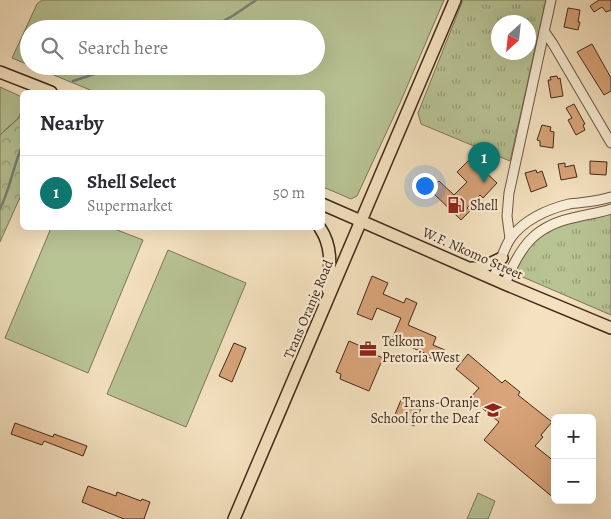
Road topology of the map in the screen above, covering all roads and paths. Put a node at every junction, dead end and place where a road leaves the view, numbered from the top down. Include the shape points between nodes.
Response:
1 (455, 0) edge
2 (551, 0) edge
3 (544, 31) junction
4 (0, 72) edge
5 (46, 90) edge
6 (611, 143) edge
7 (611, 197) edge
8 (325, 205) edge
9 (611, 209) edge
10 (361, 221) junction
11 (321, 230) edge
12 (510, 240) junction
13 (502, 258) junction
14 (468, 267) junction
15 (493, 278) junction
16 (505, 284) junction
17 (326, 304) junction
18 (611, 328) edge
19 (234, 519) edge

1 - 10 main road, Trans Oranje Road
2 - 3 street
3 - 6 street
3 - 12 street via 508,199
4 - 5 main road
7 - 12 street via 569,204 539,215
8 - 10 main road, W.F. Nkomo Street
9 - 16 street via 564,220 539,232 520,251
10 - 14 main road, W.F. Nkomo Street
10 - 17 main road, Trans Oranje Road
11 - 17 main road via 330,256
12 - 13 street
13 - 14 main road via 475,269
13 - 15 street
14 - 15 main road, W.F. Nkomo Street
15 - 16 main road, W.F. Nkomo Street
16 - 18 main road, W.F. Nkomo Street
17 - 19 main road, Trans Oranje Road

